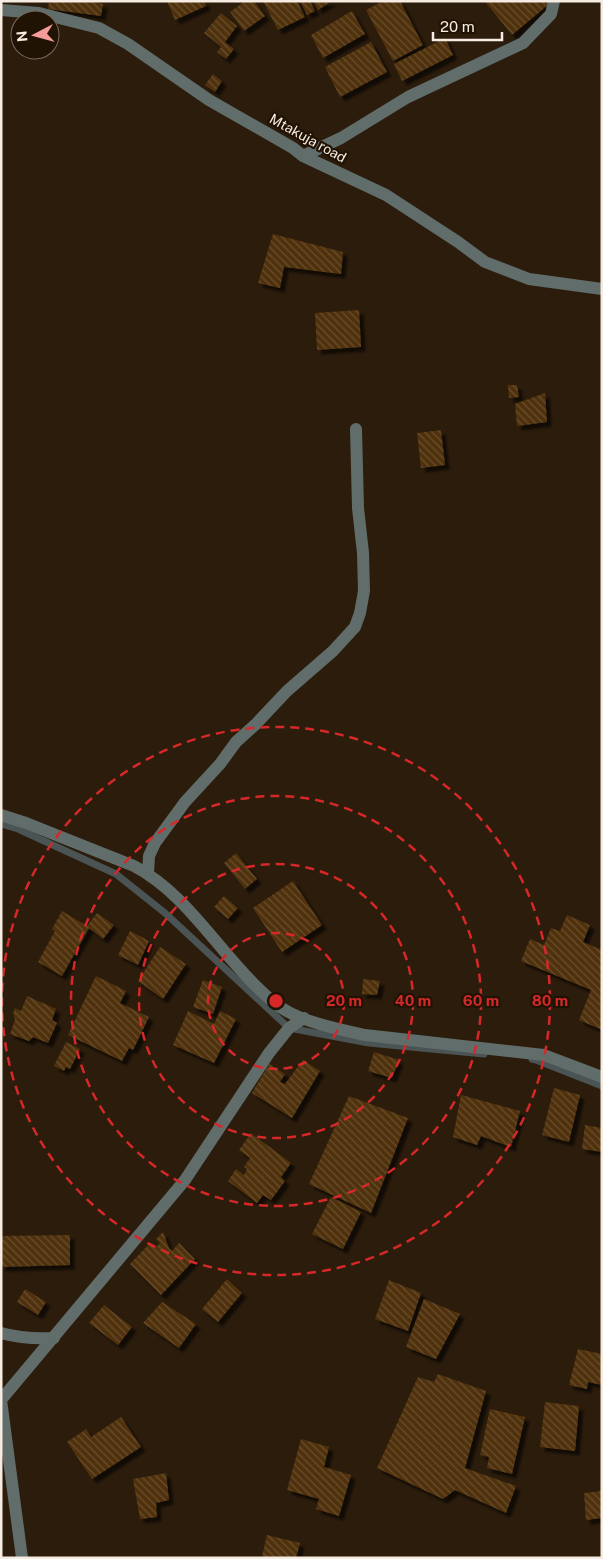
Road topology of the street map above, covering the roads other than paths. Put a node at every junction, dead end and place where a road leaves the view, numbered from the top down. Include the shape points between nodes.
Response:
1 (554, 1) edge
2 (9, 7) edge
3 (303, 156) junction
4 (602, 289) edge
5 (356, 429) dead end
6 (1, 815) edge
7 (148, 873) junction
8 (304, 1018) junction
9 (602, 1078) edge
10 (1, 1332) edge
11 (54, 1338) junction
12 (1, 1400) edge
13 (22, 1558) edge

1 - 3 street via 551,14 523,44 408,97 341,138
2 - 3 street, Mtakuja road via 99,28 209,100
3 - 4 street, Mtakuja road via 386,196 485,262 529,279
5 - 7 street via 364,591 355,627 236,742 185,802 155,843 149,856
6 - 7 street
7 - 8 street via 184,906 262,992 286,1012
8 - 9 street via 365,1035 544,1054
8 - 11 street via 289,1028 264,1061 185,1180
10 - 11 street via 18,1338
11 - 12 street
12 - 13 street

